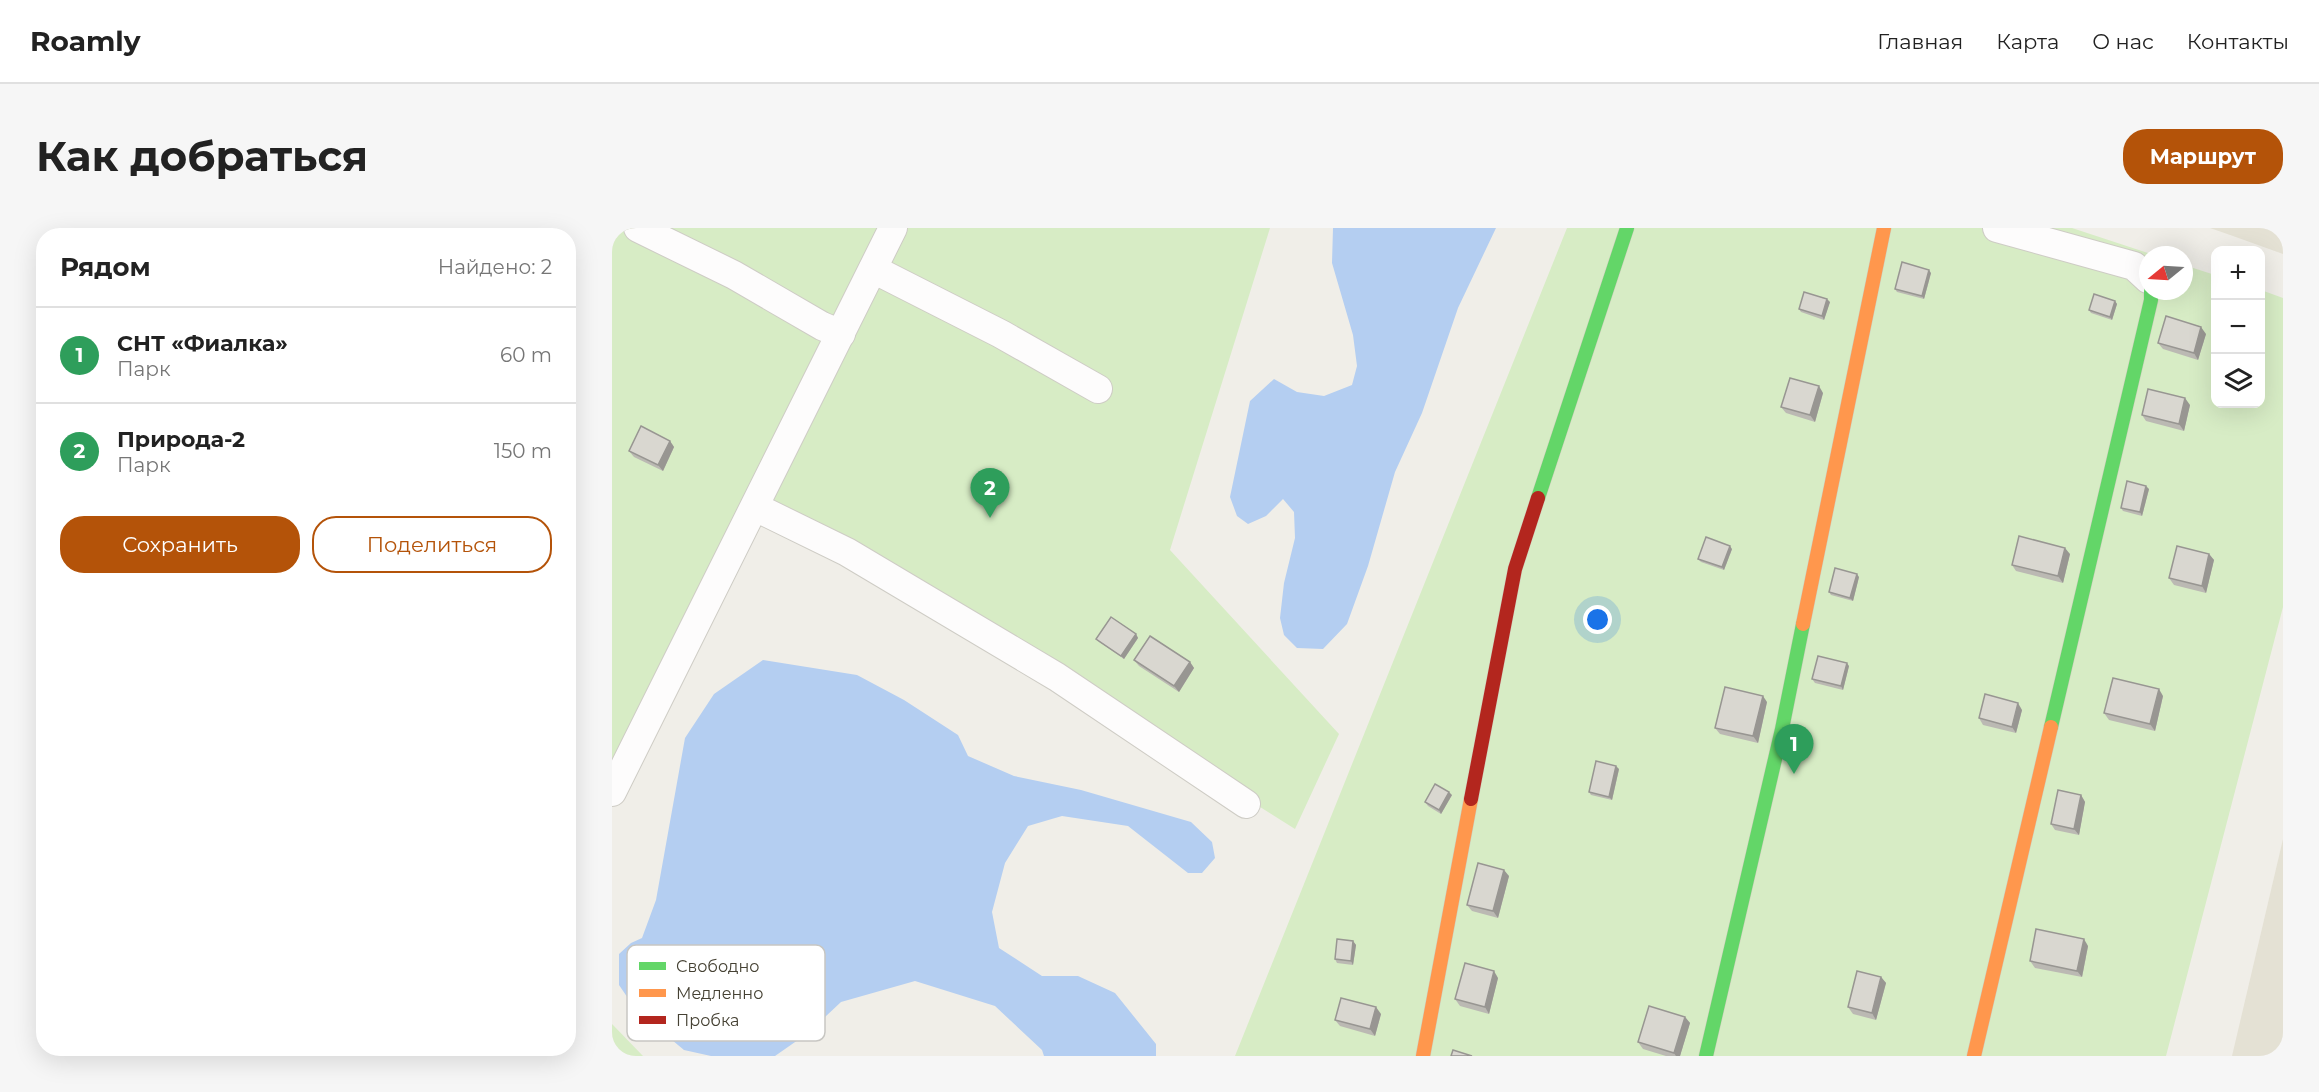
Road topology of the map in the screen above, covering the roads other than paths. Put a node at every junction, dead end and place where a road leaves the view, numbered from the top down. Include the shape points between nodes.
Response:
1 (638, 228) edge
2 (893, 228) edge
3 (1627, 228) edge
4 (1884, 228) edge
5 (1997, 228) edge
6 (873, 269) junction
7 (2139, 271) edge
8 (2151, 300) edge
9 (841, 334) junction
10 (1098, 389) dead end
11 (755, 507) junction
12 (612, 792) edge
13 (1246, 804) dead end
14 (1423, 1056) edge
15 (1706, 1056) edge
16 (1974, 1056) edge

1 - 9 street
2 - 6 street
3 - 14 street via 1515,569
4 - 15 street via 1782,729
5 - 7 street via 2134,266
6 - 9 street
6 - 10 street
8 - 16 street
9 - 11 street
11 - 12 street
11 - 13 street via 847,552 1057,676

